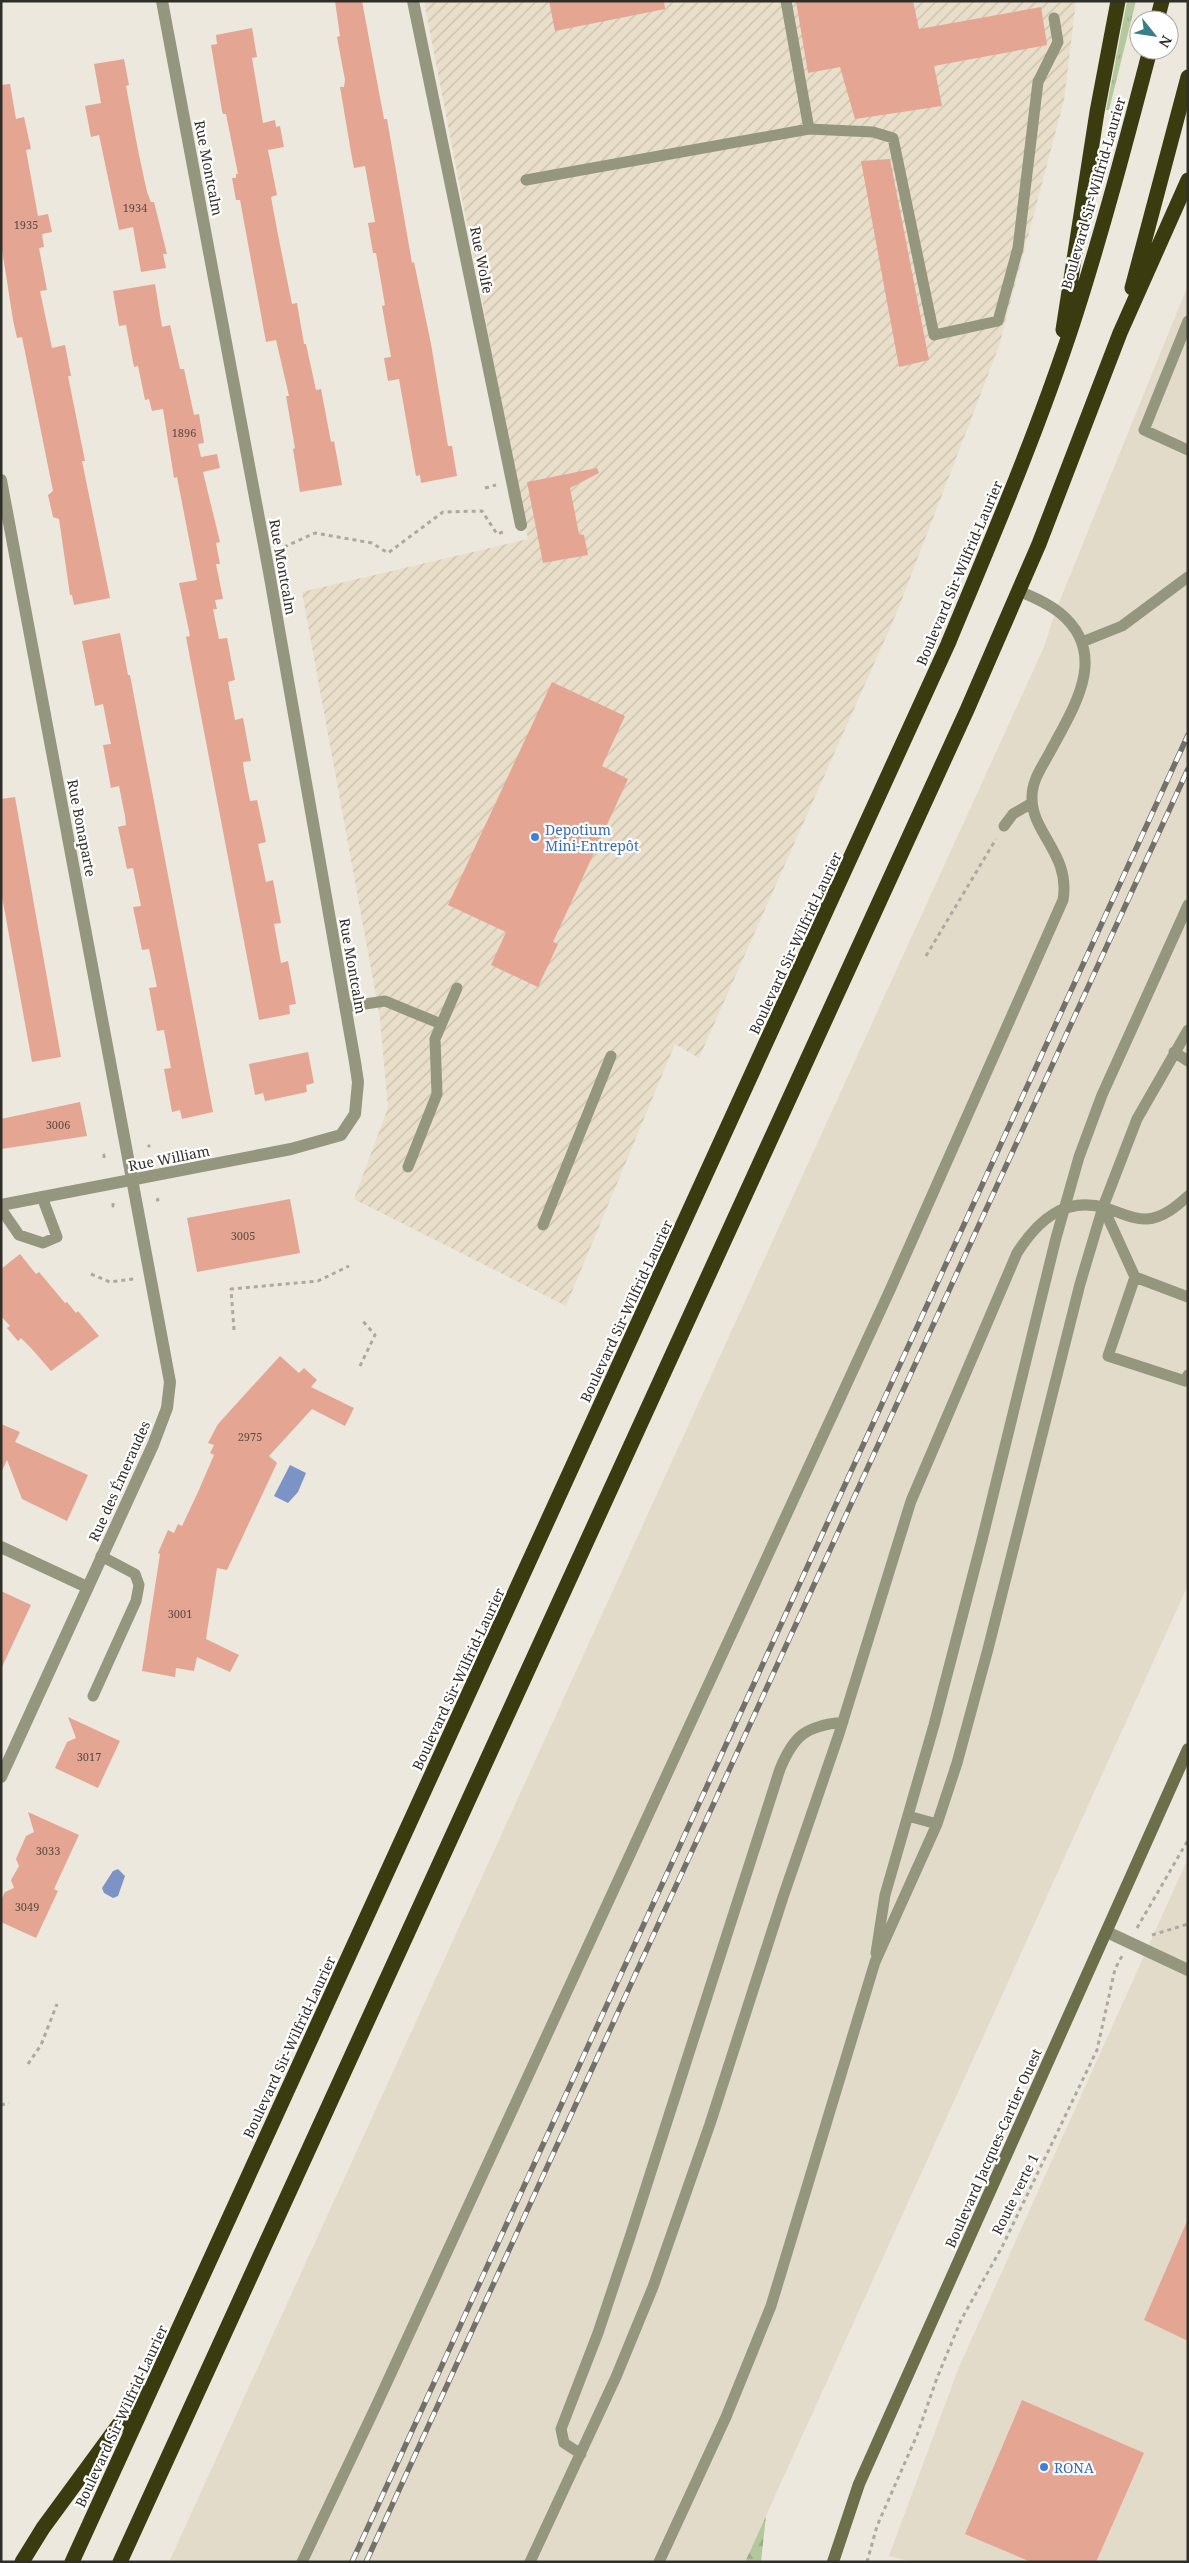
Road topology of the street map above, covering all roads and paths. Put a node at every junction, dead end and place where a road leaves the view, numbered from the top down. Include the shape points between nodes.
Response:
1 (162, 1) edge
2 (413, 1) edge
3 (786, 1) edge
4 (1118, 1) edge
5 (1054, 18) dead end
6 (1147, 60) edge
7 (1188, 77) edge
8 (809, 129) junction
9 (526, 180) dead end
10 (1188, 180) edge
11 (1188, 321) edge
12 (1120, 333) junction
13 (1056, 370) junction
14 (1188, 450) edge
15 (1, 480) edge
16 (521, 525) joint
17 (284, 547) dead end
18 (1188, 577) edge
19 (1019, 591) junction
20 (1082, 642) junction
21 (1032, 803) junction
22 (1004, 826) joint
23 (1188, 905) edge
24 (926, 956) dead end
25 (457, 988) dead end
26 (345, 1007) junction
27 (441, 1024) junction
28 (1188, 1030) edge
29 (1174, 1052) junction
30 (610, 1056) dead end
31 (1188, 1061) edge
32 (341, 1135) joint
33 (408, 1167) dead end
34 (134, 1180) junction
35 (1188, 1196) edge
36 (42, 1197) junction
37 (1, 1205) edge
38 (1104, 1207) junction
39 (1065, 1208) junction
40 (1, 1209) edge
41 (543, 1225) dead end
42 (349, 1266) dead end
43 (92, 1274) dead end
44 (151, 1277) junction
45 (1135, 1277) junction
46 (1188, 1297) edge
47 (360, 1319) dead end
48 (234, 1330) dead end
49 (360, 1366) dead end
50 (1188, 1374) edge
51 (1, 1547) edge
52 (101, 1556) junction
53 (87, 1587) junction
54 (93, 1696) dead end
55 (843, 1722) junction
56 (1188, 1749) edge
57 (1, 1777) edge
58 (908, 1816) junction
59 (937, 1824) junction
60 (1188, 1840) edge
61 (1188, 1924) edge
62 (1107, 1932) junction
63 (1129, 1942) junction
64 (875, 1962) junction
65 (1188, 1970) edge
66 (57, 2004) dead end
67 (28, 2064) dead end
68 (9, 2103) dead end
69 (1, 2105) edge
70 (161, 2367) junction
71 (581, 2454) junction
72 (22, 2562) edge
73 (72, 2562) edge
74 (120, 2562) edge
75 (302, 2562) edge
76 (530, 2562) edge
77 (660, 2562) edge
78 (833, 2562) edge
79 (867, 2562) edge

1 - 26 street, Rue Montcalm via 269,572
2 - 16 street, Rue Wolfe
3 - 8 lane
4 - 13 highway
5 - 8 lane via 1058,42 1038,82 1018,248 998,321 934,335 893,138 873,132
6 - 13 highway, Boulevard Sir-Wilfrid-Laurier via 1100,233
7 - 12 highway
8 - 9 lane
10 - 12 highway
11 - 14 lane via 1144,430
12 - 19 highway
13 - 70 highway, Boulevard Sir-Wilfrid-Laurier via 1003,512 917,715
15 - 34 street, Rue Bonaparte
16 - 17 path via 497,534 482,511 443,512 388,553 372,543 316,533
18 - 20 lane via 1122,626
19 - 20 lane via 1060,613
19 - 74 highway
20 - 21 lane via 1086,658 1080,691 1038,772
21 - 22 lane via 1013,814
21 - 75 lane via 1062,869 1065,889 1061,904 882,1308 378,2404
22 - 24 path
23 - 39 lane via 1090,1122
25 - 27 lane
26 - 27 lane via 385,1001
26 - 32 street, Rue Montcalm via 358,1082 355,1114
27 - 33 lane via 435,1039 437,1094
28 - 29 lane
29 - 31 lane
29 - 38 lane via 1137,1119
30 - 41 lane
32 - 34 street, Rue William via 291,1149
34 - 36 street, Rue William
34 - 44 street, Rue des Émeraudes
35 - 38 lane via 1169,1210 1148,1219
36 - 37 street, Rue William
36 - 40 lane via 57,1237 43,1243 19,1234
38 - 39 lane via 1084,1204
38 - 45 lane
38 - 59 lane via 1080,1284 986,1658
39 - 55 lane via 1046,1219 1016,1253 911,1501
39 - 58 lane via 980,1550
42 - 48 path via 318,1281 230,1289
43 - 44 path via 110,1282
44 - 52 street, Rue des Émeraudes via 170,1382 167,1408
45 - 46 lane
45 - 50 lane via 1108,1356 1185,1381
47 - 49 path via 375,1335
51 - 53 street
52 - 53 street, Rue des Émeraudes
52 - 54 lane via 135,1574 139,1585 136,1601
53 - 57 street, Rue des Émeraudes
55 - 71 lane via 653,2288
55 - 71 lane via 814,1727 801,1734 786,1753 618,2272 561,2429 564,2443
56 - 62 main road, Boulevard Jacques-Cartier Ouest
58 - 59 lane
58 - 64 lane via 885,1895
59 - 64 lane
60 - 63 path, Route verte 1
61 - 63 path
62 - 63 street
62 - 78 main road, Boulevard Jacques-Cartier Ouest via 859,2484
63 - 65 street
63 - 79 path, Route verte 1 via 1115,1969 1097,2050 1002,2247 961,2320 917,2435 877,2526
64 - 77 lane via 772,2306
66 - 67 path via 41,2045
68 - 69 path
70 - 72 highway via 43,2528
70 - 73 highway, Boulevard Sir-Wilfrid-Laurier
71 - 76 lane

